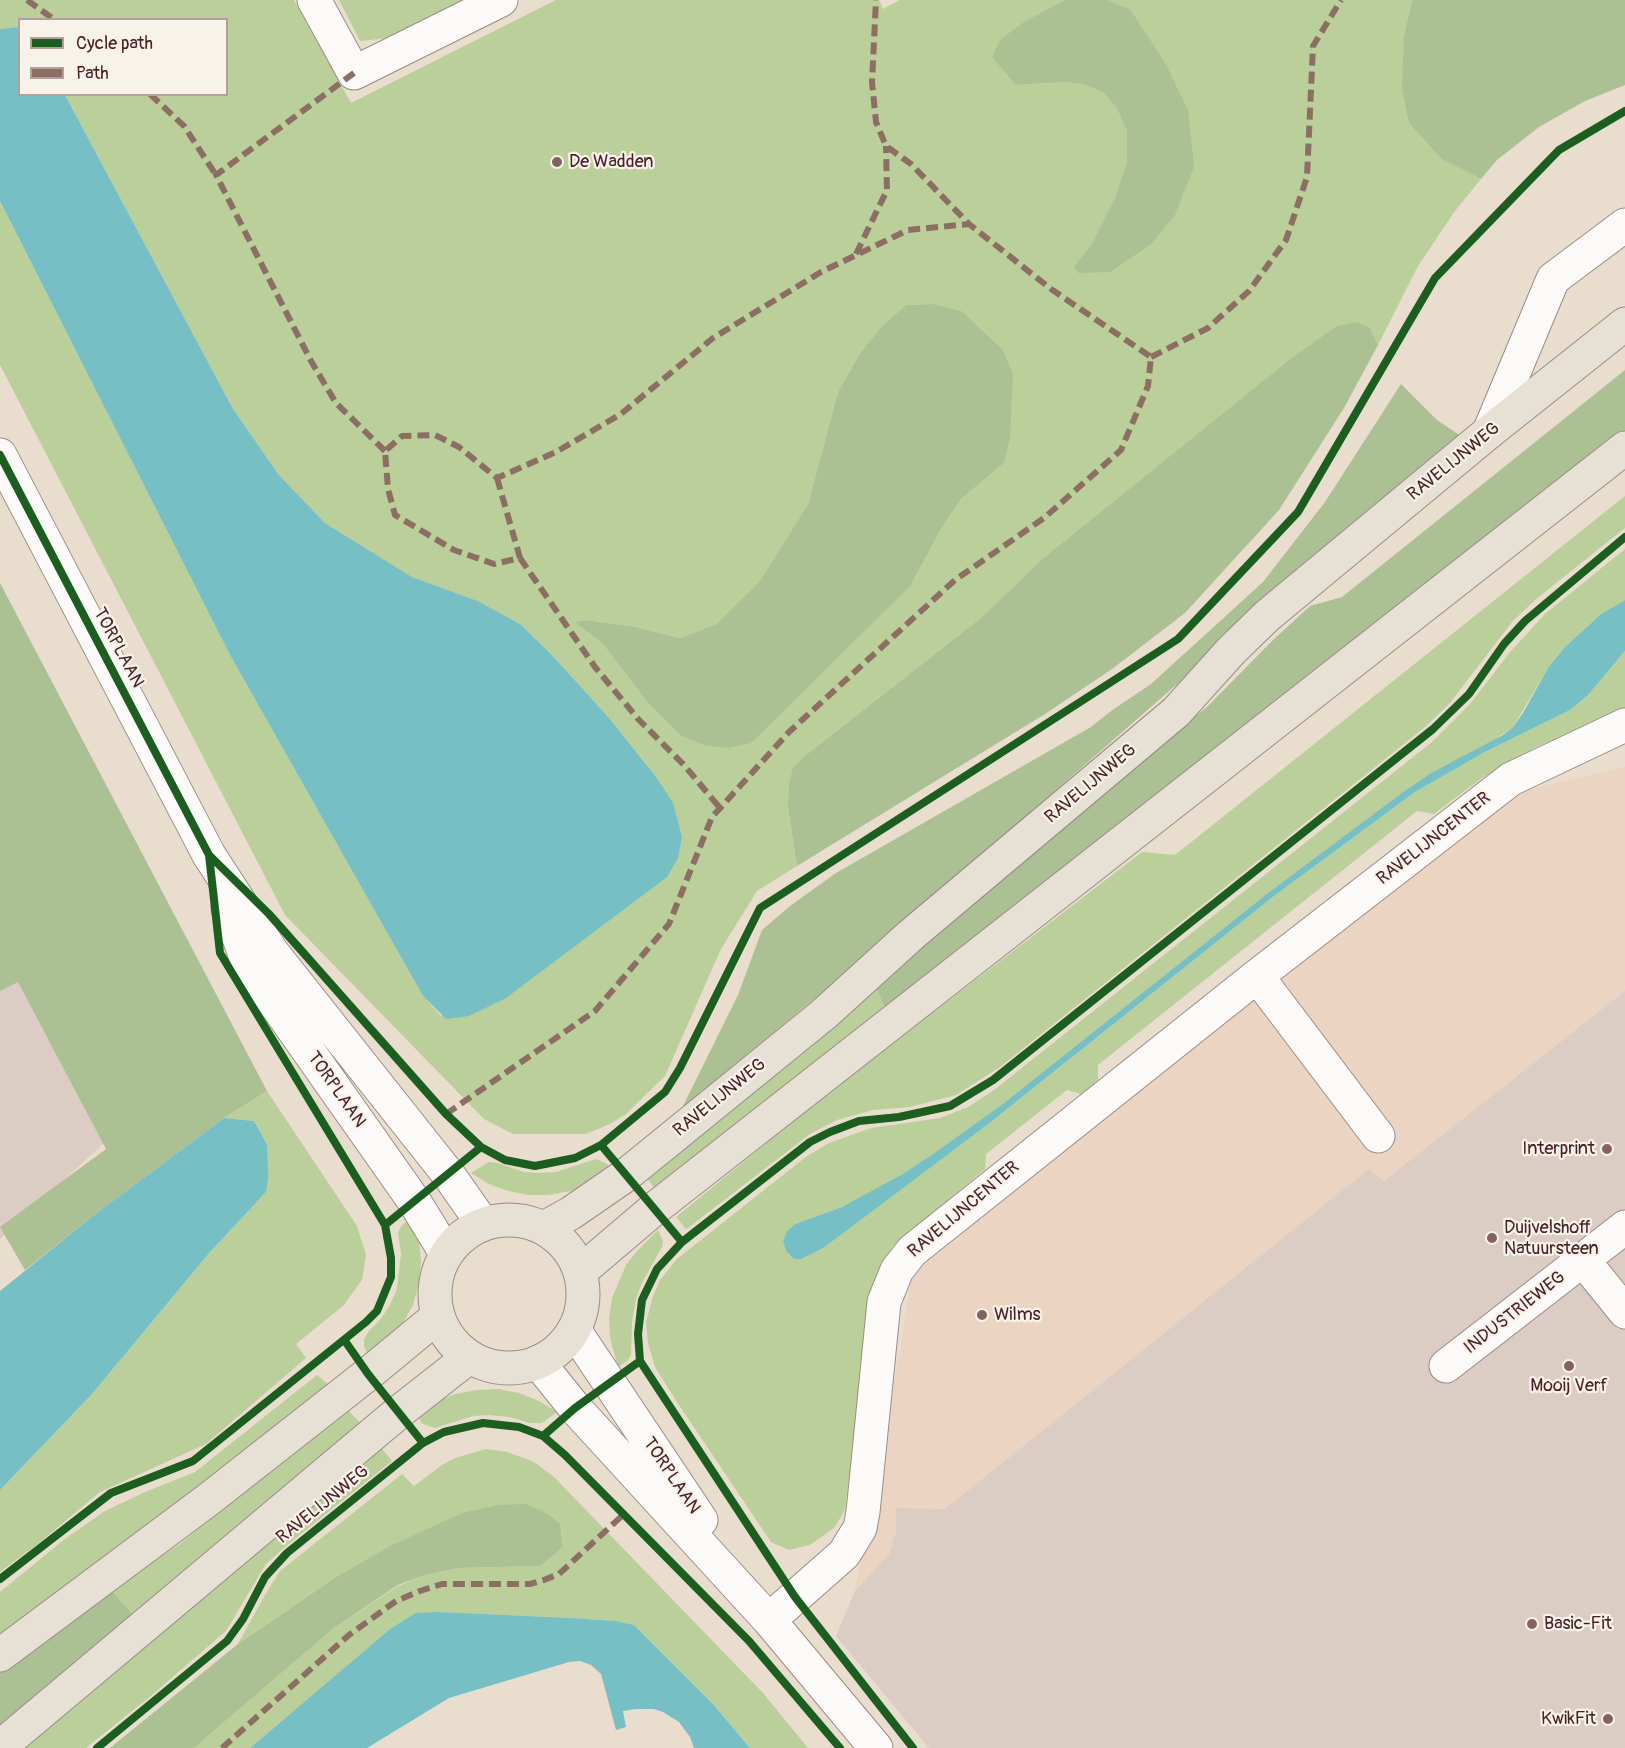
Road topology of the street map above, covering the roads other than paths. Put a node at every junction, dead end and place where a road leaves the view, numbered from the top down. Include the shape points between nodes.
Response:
1 (314, 0) edge
2 (501, 0) edge
3 (1625, 225) edge
4 (1625, 324) edge
5 (1489, 432) junction
6 (1625, 448) edge
7 (0, 455) edge
8 (1625, 725) edge
9 (209, 855) junction
10 (1257, 976) junction
11 (1378, 1136) dead end
12 (483, 1224) junction
13 (1625, 1227) edge
14 (544, 1228) junction
15 (446, 1253) junction
16 (1583, 1260) junction
17 (580, 1272) junction
18 (1625, 1312) edge
19 (437, 1317) junction
20 (574, 1330) junction
21 (469, 1357) junction
22 (538, 1362) junction
23 (1446, 1366) dead end
24 (769, 1620) junction
25 (0, 1655) edge
26 (0, 1747) edge
27 (876, 1748) edge

1 - 2 street via 354,73
3 - 5 street via 1554,279
4 - 5 main road, RAVELIJNWEG
5 - 14 main road, RAVELIJNWEG via 1267,616 1176,712 911,934 824,1014 626,1175
6 - 17 main road via 673,1194
7 - 9 street, TORPLAAN
8 - 10 street, RAVELIJNCENTER via 1511,779
9 - 12 street, TORPLAAN via 272,952
9 - 15 street, TORPLAAN via 250,968 414,1201
10 - 11 street
10 - 24 street, RAVELIJNCENTER via 929,1236 897,1270 884,1302 860,1528 844,1554
12 - 14 main road via 503,1219
12 - 15 main road via 468,1231
13 - 16 street, INDUSTRIEWEG
14 - 17 main road via 572,1254
15 - 19 main road via 435,1284
16 - 18 street, INDUSTRIEWEG
16 - 23 street, INDUSTRIEWEG
17 - 20 main road via 581,1312
19 - 21 main road via 450,1340
19 - 25 main road via 209,1499
20 - 22 main road via 558,1349
20 - 24 street, TORPLAAN
21 - 22 main road via 503,1368
21 - 26 main road, RAVELIJNWEG
22 - 24 street, TORPLAAN
24 - 27 street, TORPLAAN

